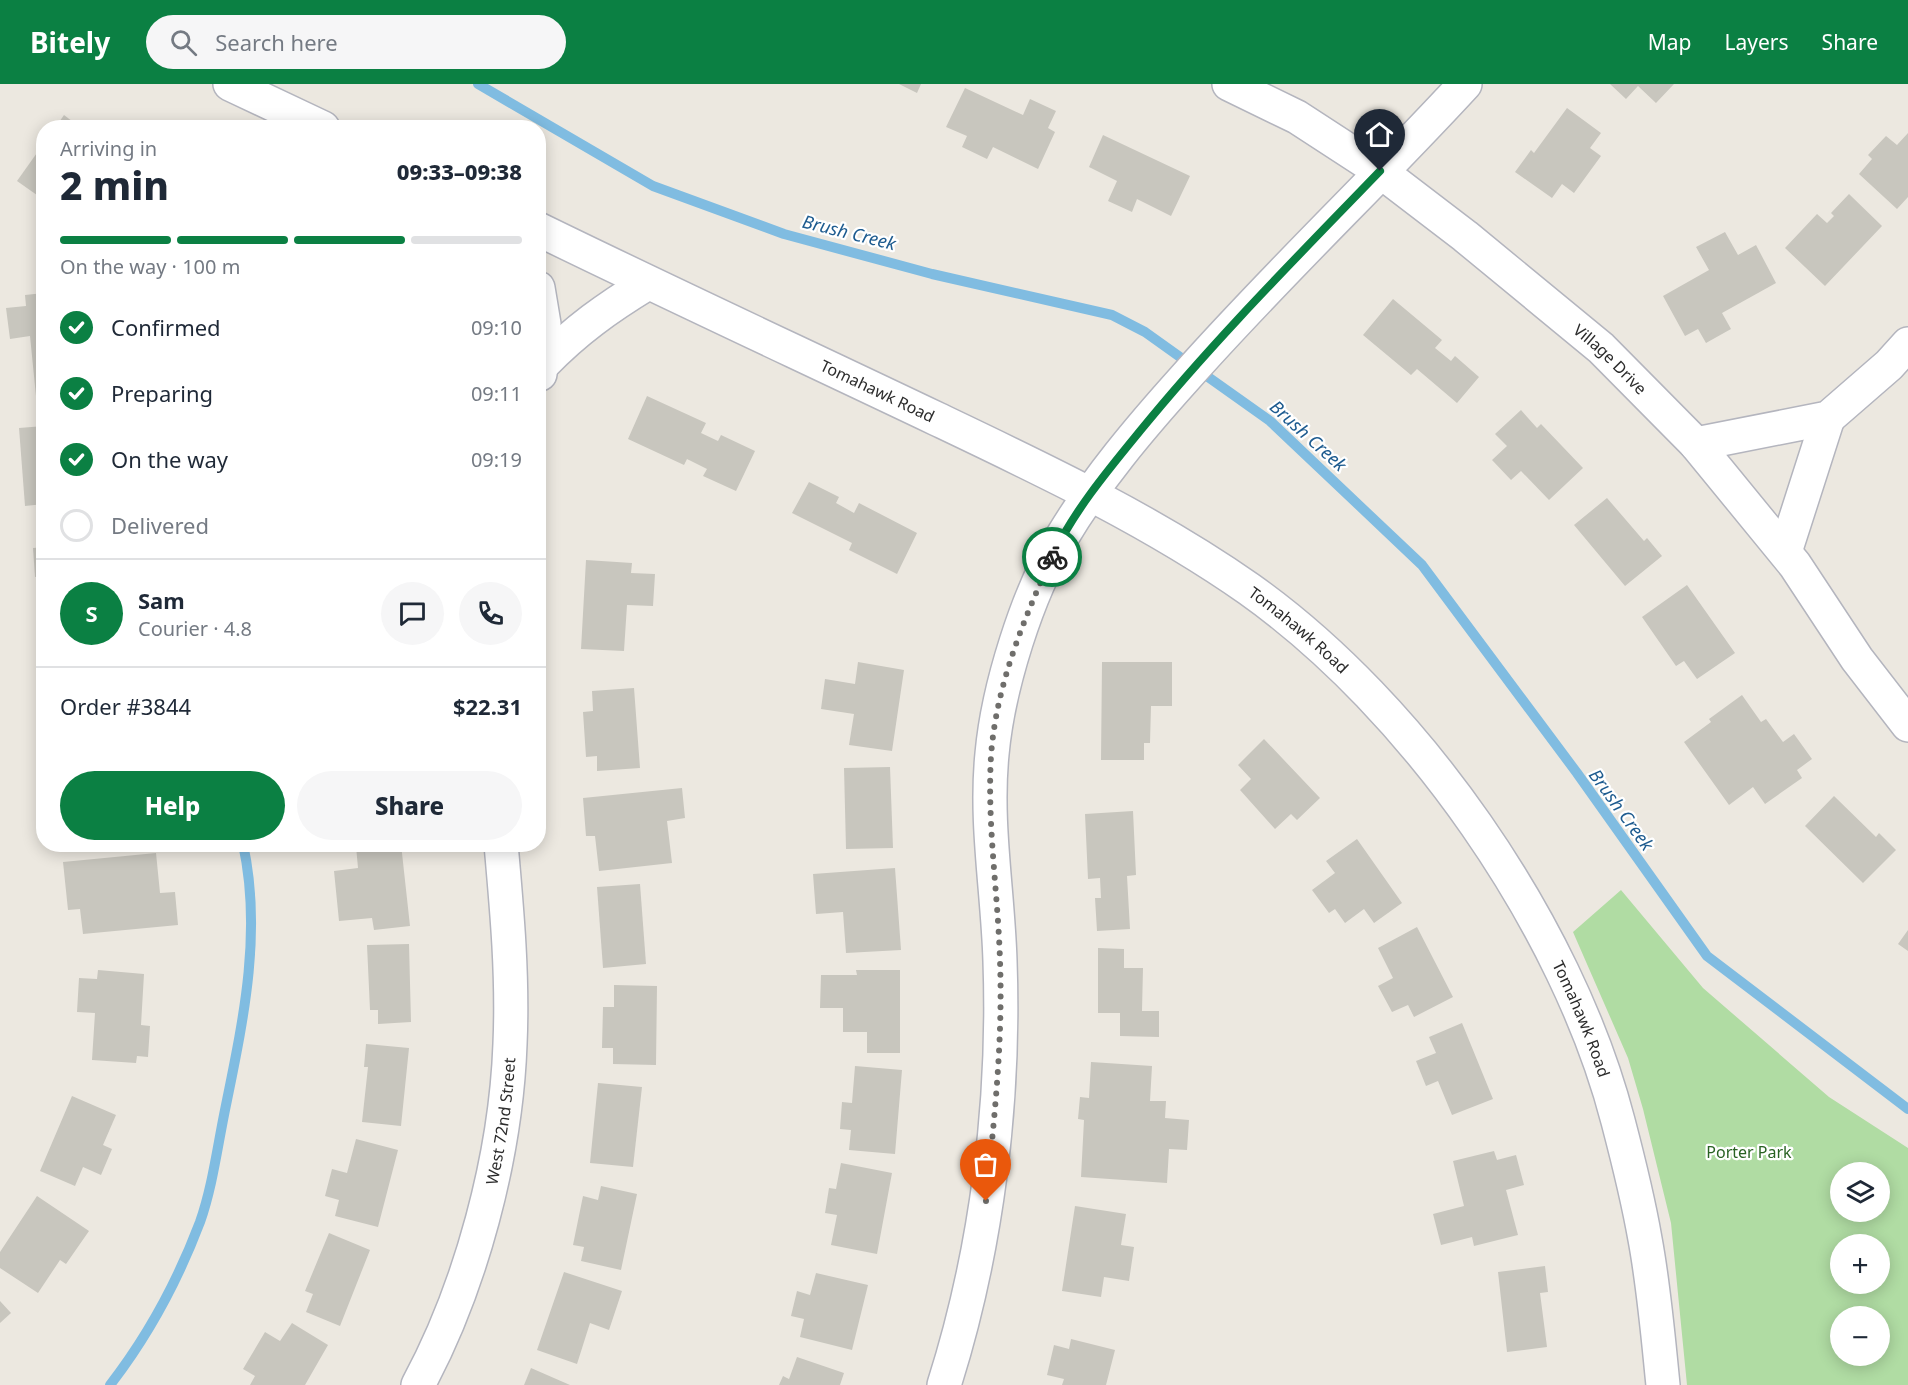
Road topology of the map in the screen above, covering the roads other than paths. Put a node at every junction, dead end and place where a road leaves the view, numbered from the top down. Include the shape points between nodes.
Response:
1 (230, 84) edge
2 (1229, 84) edge
3 (1465, 84) edge
4 (306, 120) edge
5 (1380, 171) junction
6 (546, 233) edge
7 (648, 283) junction
8 (1908, 344) edge
9 (546, 365) edge
10 (1828, 418) junction
11 (1696, 444) junction
12 (1090, 496) junction
13 (1785, 552) junction
14 (1908, 725) edge
15 (502, 852) edge
16 (418, 1385) edge
17 (944, 1385) edge
18 (1663, 1385) edge

1 - 4 street
2 - 5 street, Village Drive via 1297,117
3 - 5 street
5 - 11 street, Village Drive via 1601,348
5 - 12 street via 1237,319 1155,411
6 - 7 street, Tomahawk Road
7 - 9 street via 598,313
7 - 12 street, Tomahawk Road via 1019,458
8 - 10 street
10 - 11 street
10 - 13 street
11 - 13 street, Village Drive
12 - 17 street via 1061,538 1031,604 997,711 991,756 991,816 1000,961 1000,1063 986,1201 956,1348
12 - 18 street, Tomahawk Road via 1156,529 1251,591 1315,642 1388,714 1479,826 1547,940 1596,1053 1618,1119 1646,1239
13 - 14 street, Village Drive via 1857,659
15 - 16 street, West 72nd Street via 510,943 510,1046 499,1149 475,1246 431,1362

